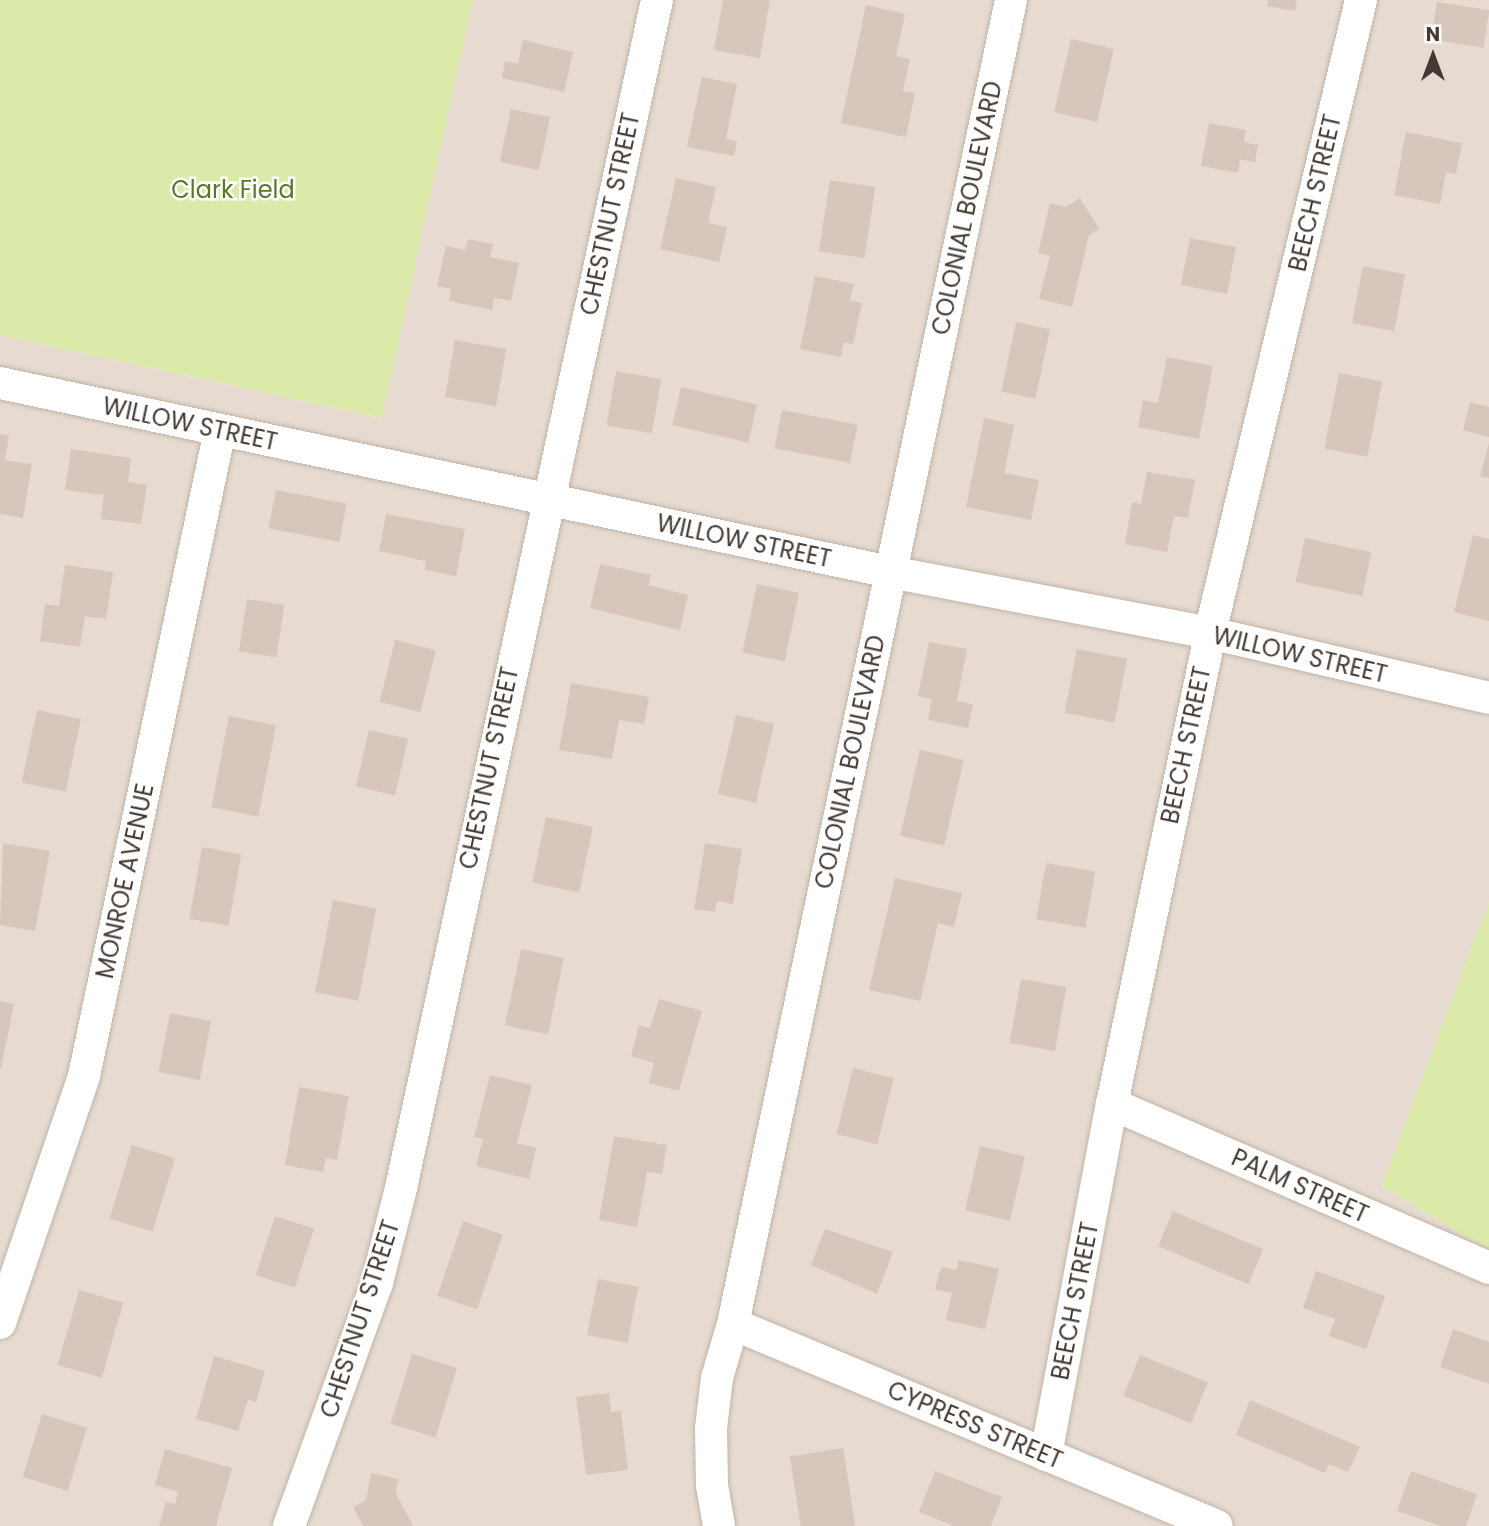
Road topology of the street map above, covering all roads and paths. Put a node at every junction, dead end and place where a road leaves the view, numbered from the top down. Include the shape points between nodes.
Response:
1 (657, 0) edge
2 (1011, 0) edge
3 (1361, 0) edge
4 (0, 383) edge
5 (220, 430) junction
6 (547, 500) junction
7 (890, 572) junction
8 (1210, 634) junction
9 (1489, 698) edge
10 (1112, 1104) junction
11 (1489, 1268) edge
12 (0, 1323) edge
13 (733, 1324) junction
14 (1046, 1455) junction
15 (1179, 1518) edge
16 (289, 1526) edge
17 (719, 1526) edge
18 (1217, 1526) edge

1 - 6 street, CHESTNUT STREET
2 - 7 street, COLONIAL BOULEVARD
3 - 8 street, BEECH STREET
4 - 5 street, WILLOW STREET
5 - 6 street, WILLOW STREET
5 - 12 street, MONROE AVENUE via 84,1076
6 - 7 street, WILLOW STREET
6 - 16 street, CHESTNUT STREET via 401,1188 377,1283
7 - 8 street, WILLOW STREET
7 - 13 street, COLONIAL BOULEVARD
8 - 9 street, WILLOW STREET
8 - 10 street, BEECH STREET
10 - 11 street, PALM STREET
10 - 14 street, BEECH STREET
13 - 14 street, CYPRESS STREET
13 - 17 street, COLONIAL BOULEVARD via 717,1378 710,1428
14 - 15 street, CYPRESS STREET
15 - 18 street, CYPRESS STREET

